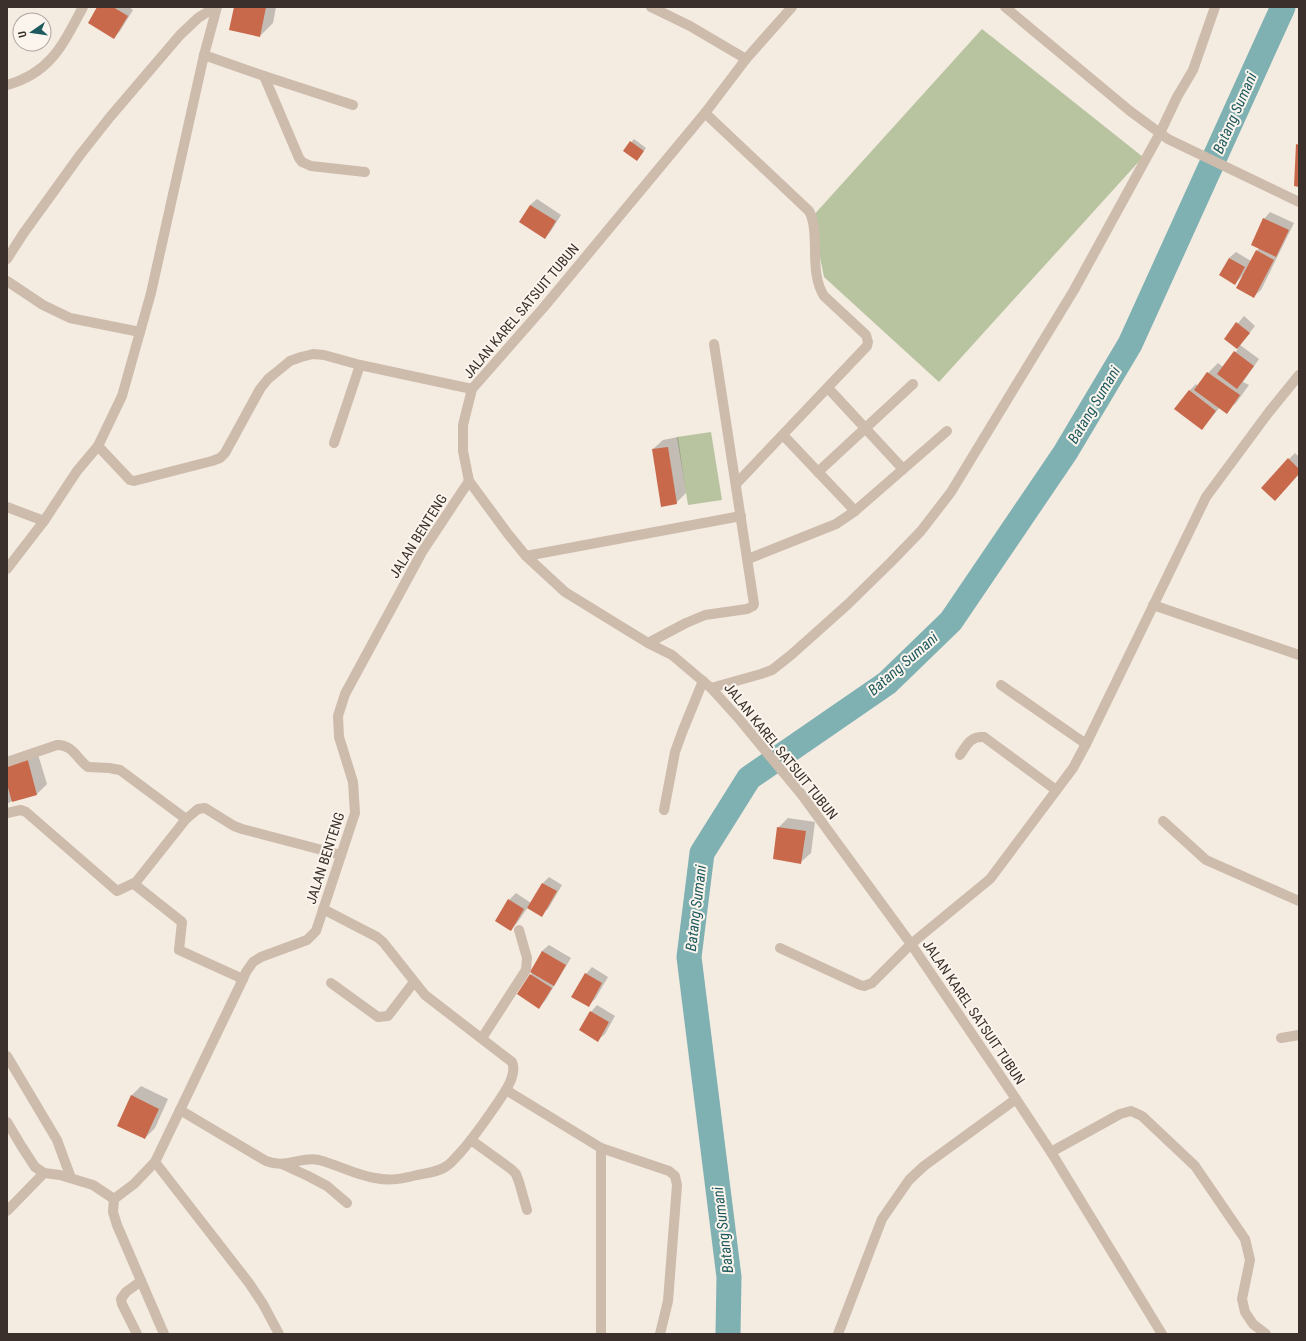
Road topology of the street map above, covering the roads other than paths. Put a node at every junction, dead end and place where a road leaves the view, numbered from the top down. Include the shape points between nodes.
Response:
1 (83, 7) edge
2 (216, 7) edge
3 (651, 7) edge
4 (792, 7) edge
5 (1005, 7) edge
6 (1215, 7) edge
7 (204, 55) junction
8 (746, 59) junction
9 (264, 76) junction
10 (7, 85) edge
11 (353, 105) dead end
12 (706, 112) junction
13 (1164, 136) junction
14 (365, 172) dead end
15 (1299, 202) edge
16 (7, 259) edge
17 (7, 281) edge
18 (140, 332) junction
19 (714, 344) dead end
20 (360, 365) junction
21 (1299, 375) edge
22 (913, 384) dead end
23 (828, 388) junction
24 (472, 389) junction
25 (865, 429) junction
26 (946, 431) dead end
27 (783, 435) junction
28 (334, 443) dead end
29 (98, 446) junction
30 (903, 469) junction
31 (818, 472) junction
32 (469, 481) junction
33 (736, 484) junction
34 (7, 507) edge
35 (855, 511) junction
36 (741, 516) junction
37 (44, 521) junction
38 (526, 556) junction
39 (748, 559) junction
40 (7, 569) edge
41 (1153, 605) junction
42 (648, 643) junction
43 (1299, 655) edge
44 (707, 685) junction
45 (1002, 685) dead end
46 (1086, 744) junction
47 (960, 755) dead end
48 (7, 762) edge
49 (1056, 790) junction
50 (664, 810) dead end
51 (7, 813) edge
52 (186, 820) junction
53 (1163, 821) dead end
54 (342, 855) junction
55 (134, 884) junction
56 (1299, 901) edge
57 (323, 909) junction
58 (519, 930) dead end
59 (911, 944) junction
60 (780, 948) dead end
61 (243, 979) junction
62 (414, 982) junction
63 (332, 983) dead end
64 (1299, 1035) edge
65 (482, 1038) junction
66 (1282, 1038) dead end
67 (7, 1056) edge
68 (506, 1090) junction
69 (1016, 1098) junction
70 (180, 1110) junction
71 (7, 1122) edge
72 (471, 1140) junction
73 (601, 1148) junction
74 (1051, 1152) junction
75 (155, 1162) junction
76 (282, 1164) junction
77 (44, 1173) junction
78 (71, 1178) junction
79 (114, 1199) junction
80 (347, 1203) dead end
81 (527, 1210) dead end
82 (7, 1211) edge
83 (141, 1281) junction
84 (137, 1334) edge
85 (164, 1334) edge
86 (279, 1334) edge
87 (601, 1334) edge
88 (660, 1334) edge
89 (838, 1334) edge
90 (1162, 1334) edge
91 (1266, 1334) edge

1 - 10 street via 60,50 51,60 20,82
2 - 7 street
2 - 16 street via 198,18 180,35 110,117
3 - 8 street via 690,26
4 - 8 street, JALAN KAREL SATSUIT TUBUN
5 - 13 street via 1130,111
6 - 13 street via 1193,70 1177,97
7 - 9 street
7 - 18 street
8 - 12 street, JALAN KAREL SATSUIT TUBUN
9 - 11 street
9 - 14 street via 302,162 311,166
12 - 23 street via 808,211 813,220 816,269 823,294 868,338 866,346
12 - 24 street, JALAN KAREL SATSUIT TUBUN
13 - 15 street
13 - 44 street via 951,492 921,531 847,605 772,670 742,680
17 - 18 street via 43,305 70,318
18 - 29 street via 122,396
19 - 33 street
20 - 24 street
20 - 28 street
20 - 29 street via 313,354 290,361 260,389 225,453 212,461 134,481 130,480
21 - 41 street via 1212,487
22 - 25 street
23 - 25 street
23 - 27 street
24 - 32 street, JALAN KAREL SATSUIT TUBUN via 463,425 463,451
25 - 30 street
25 - 31 street
26 - 30 street
27 - 31 street
27 - 33 street
29 - 37 street via 77,471
30 - 35 street
31 - 35 street
32 - 38 street, JALAN KAREL SATSUIT TUBUN
32 - 54 street, JALAN BENTENG via 422,552 345,694 338,716 339,737 353,782 355,813
33 - 36 street
34 - 37 street
35 - 39 street via 836,524
36 - 38 street
36 - 39 street
37 - 40 street
38 - 42 street, JALAN KAREL SATSUIT TUBUN via 565,592
39 - 42 street via 753,606 705,615
41 - 43 street
41 - 46 street
42 - 44 street, JALAN KAREL SATSUIT TUBUN via 672,655
44 - 50 street via 682,730
44 - 59 street, JALAN KAREL SATSUIT TUBUN via 740,720 802,795
45 - 46 street
46 - 49 street
47 - 49 street via 972,738 984,737
48 - 52 street via 63,744 88,766 120,770
49 - 59 street via 990,879
51 - 55 street via 21,810 26,812 115,890 120,891
52 - 54 street via 198,809 205,808 242,829
52 - 55 street
53 - 56 street via 1206,860
54 - 57 street, JALAN BENTENG
55 - 61 street via 182,922 180,950
57 - 61 street, JALAN BENTENG via 316,932 307,940 257,959
57 - 62 street via 377,937
58 - 65 street via 527,958 526,970
59 - 60 street via 872,983 864,986
59 - 69 street, JALAN KAREL SATSUIT TUBUN
61 - 70 street, JALAN BENTENG
62 - 63 street via 388,1016 384,1017 378,1017
62 - 65 street via 425,995
64 - 66 street
65 - 68 street via 512,1062 514,1072
67 - 78 street via 57,1140
68 - 72 street
68 - 73 street
69 - 74 street, JALAN KAREL SATSUIT TUBUN
69 - 89 street via 924,1166 910,1180 882,1219
70 - 75 street, JALAN BENTENG
70 - 76 street via 266,1161
71 - 77 street via 28,1158
72 - 76 street via 448,1166 398,1180 373,1178 318,1160
72 - 81 street via 516,1174
73 - 87 street
73 - 88 street via 669,1171 677,1181 668,1301
74 - 90 street, JALAN KAREL SATSUIT TUBUN
74 - 91 street via 1120,1114 1130,1111 1142,1116 1195,1166 1245,1239 1250,1260 1242,1298 1245,1312
75 - 79 street, JALAN BENTENG via 134,1184
75 - 86 street via 249,1283
76 - 80 street via 327,1186
77 - 78 street
77 - 82 street
78 - 79 street via 93,1185
79 - 83 street via 113,1212 117,1225
83 - 84 street via 121,1299
83 - 85 street

